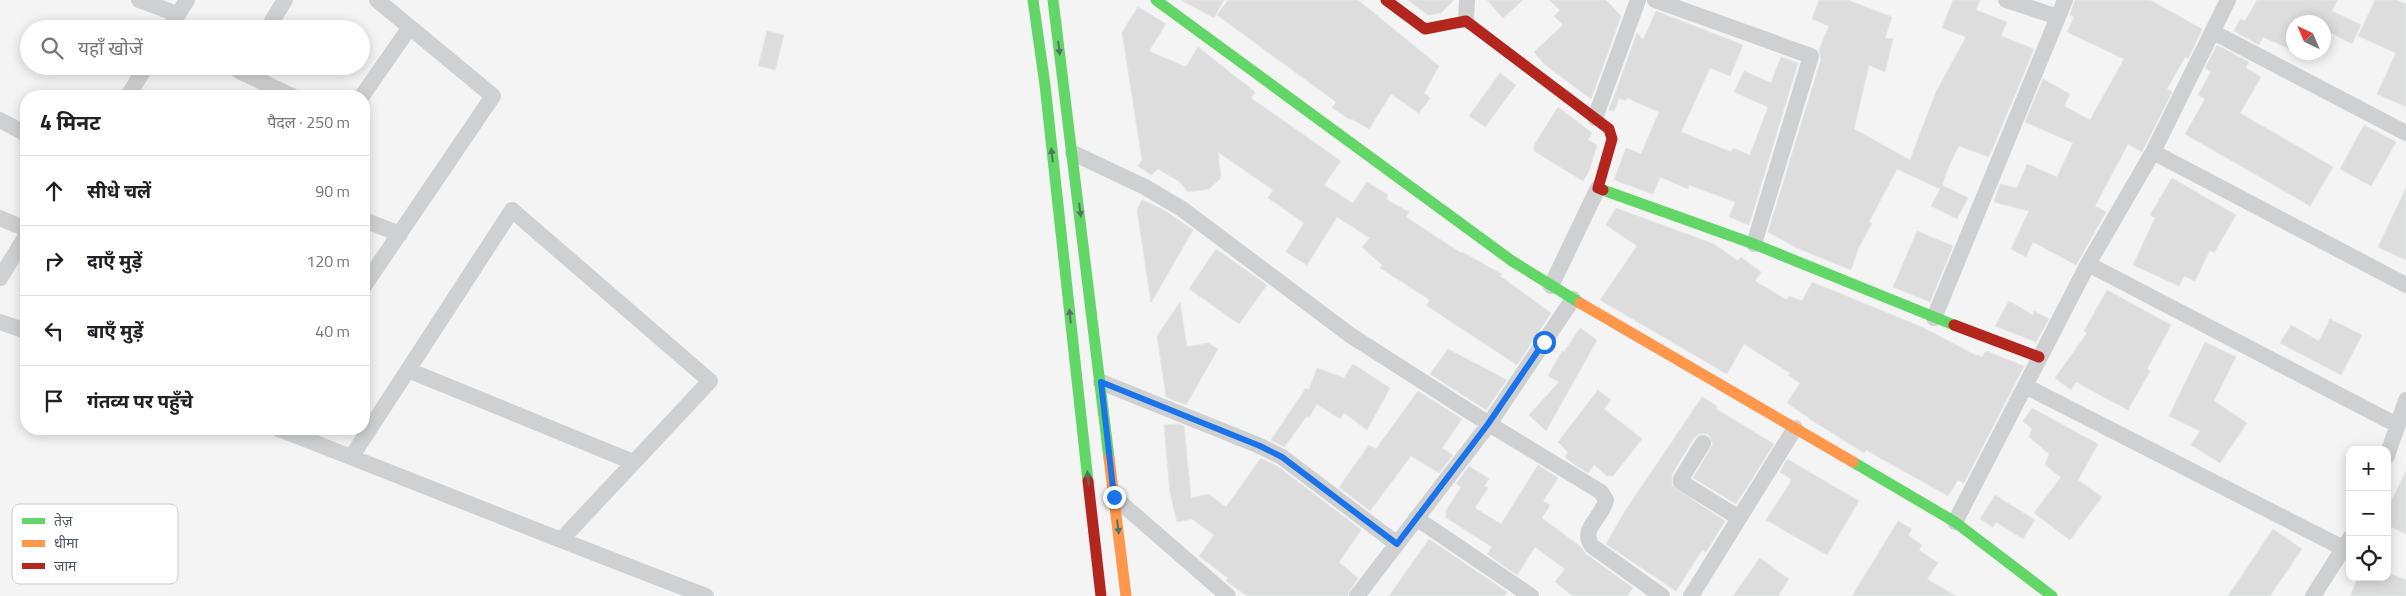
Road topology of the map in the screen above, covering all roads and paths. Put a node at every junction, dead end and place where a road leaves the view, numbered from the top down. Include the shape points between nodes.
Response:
1 (139, 0) edge
2 (187, 0) edge
3 (286, 0) edge
4 (376, 0) edge
5 (1033, 0) edge
6 (1053, 0) edge
7 (1156, 0) edge
8 (1386, 0) edge
9 (1468, 0) edge
10 (1638, 0) edge
11 (1655, 0) edge
12 (2006, 0) edge
13 (2066, 0) edge
14 (2228, 0) edge
15 (177, 14) junction
16 (2058, 17) junction
17 (174, 20) edge
18 (273, 20) edge
19 (1466, 22) junction
20 (410, 27) junction
21 (2212, 32) junction
22 (141, 75) edge
23 (247, 75) edge
24 (132, 90) edge
25 (279, 90) edge
26 (366, 90) edge
27 (1595, 118) junction
28 (0, 120) edge
29 (20, 131) edge
30 (2406, 133) edge
31 (2153, 152) junction
32 (1073, 153) junction
33 (1598, 188) junction
34 (0, 218) edge
35 (370, 222) edge
36 (20, 226) edge
37 (400, 234) junction
38 (1754, 244) junction
39 (20, 246) edge
40 (2088, 264) junction
41 (370, 277) edge
42 (0, 278) edge
43 (2406, 285) edge
44 (1551, 286) junction
45 (1573, 300) junction
46 (1934, 318) junction
47 (0, 322) edge
48 (20, 329) edge
49 (2039, 357) junction
50 (408, 370) junction
51 (1101, 382) junction
52 (2026, 386) junction
53 (2406, 400) edge
54 (1488, 424) junction
55 (2398, 425) junction
56 (370, 428) edge
57 (1795, 428) junction
58 (295, 435) edge
59 (366, 435) edge
60 (1704, 444) dead end
61 (2391, 446) edge
62 (352, 456) junction
63 (633, 462) junction
64 (1114, 497) junction
65 (1416, 518) junction
66 (1739, 518) junction
67 (1955, 522) junction
68 (561, 540) junction
69 (2346, 543) edge
70 (1397, 544) junction
71 (706, 596) edge
72 (1101, 596) edge
73 (1126, 596) edge
74 (1228, 596) edge
75 (1357, 596) edge
76 (1531, 596) edge
77 (1662, 596) edge
78 (1691, 596) edge
79 (2052, 596) edge
80 (2313, 596) edge

1 - 15 street
2 - 15 street
3 - 18 street
4 - 20 street
72 -> 5 street
6 -> 32 street
7 - 44 street
8 - 19 street via 1425,29
9 - 19 street
10 - 27 street
11 - 38 street via 1811,56
12 - 16 street
13 - 16 street
14 - 21 street
15 - 17 street
16 - 46 street
19 - 27 street
20 - 26 street
20 - 37 street via 493,96
21 - 30 street
21 - 31 street
22 - 24 street
23 - 25 street
27 - 33 street via 1609,129 1612,139
28 - 29 street
31 - 40 street
31 - 43 street
32 -> 51 street
32 - 54 street via 1145,187 1182,209 1350,334
33 - 38 street
33 - 44 street
34 - 36 street
35 - 37 street
37 - 41 street
38 - 46 street
39 - 42 street
40 - 49 street
40 - 55 street
44 - 45 street
45 - 54 street
45 - 57 street
46 - 49 street
47 - 48 street
49 - 52 street
50 - 56 street
50 - 63 street
50 - 63 street via 512,210 710,381
51 - 64 street
51 - 70 street via 1282,457
52 - 67 street
52 - 69 street
53 - 55 street
54 - 65 street
54 - 77 street via 1601,492 1606,500 1604,508 1587,532 1588,541
55 - 61 street
57 - 66 street
57 - 67 street
58 - 62 street
59 - 62 street
60 - 66 street via 1681,482
62 - 68 street
63 - 68 street
64 -> 73 street
64 - 74 street
65 - 70 street
65 - 76 street
66 - 78 street
67 - 79 street
68 - 71 street
69 - 80 street
70 - 75 street

